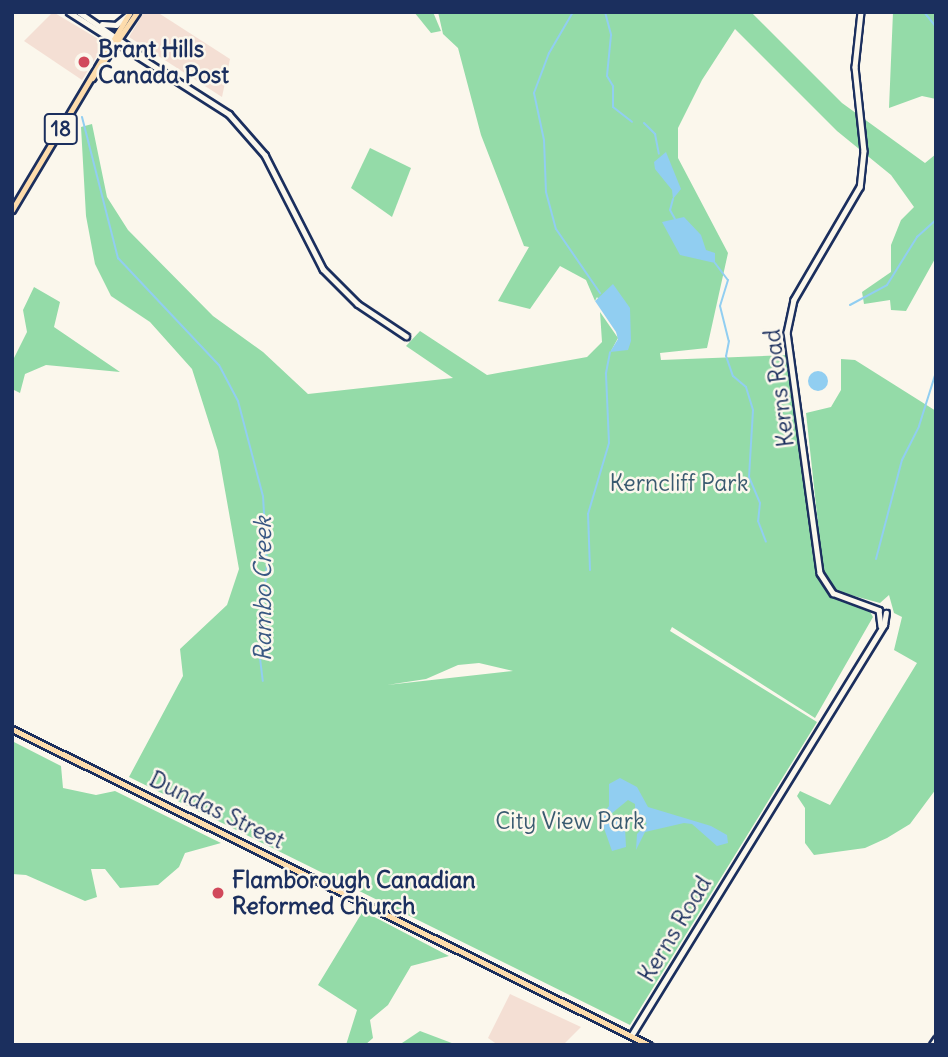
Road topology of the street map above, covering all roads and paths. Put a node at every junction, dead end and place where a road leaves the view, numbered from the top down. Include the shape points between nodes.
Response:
1 (69, 12) edge
2 (79, 12) edge
3 (137, 12) edge
4 (861, 12) edge
5 (130, 13) edge
6 (98, 23) junction
7 (117, 39) junction
8 (12, 210) edge
9 (406, 336) dead end
10 (12, 729) edge
11 (631, 1036) junction
12 (936, 1039) edge
13 (649, 1045) edge
14 (932, 1045) edge

1 - 7 street
2 - 6 street
3 - 7 main road, 18
4 - 11 street, Kerns Road via 855,67 864,151 860,187 788,318 824,584 834,593 884,614 881,626
5 - 6 street via 116,25
5 - 7 main road, 18
6 - 7 street
7 - 8 main road, 18
7 - 9 street via 222,107 247,132 265,155 323,269 358,304
10 - 11 main road, Dundas Street
11 - 13 main road, Dundas Street
12 - 14 street

